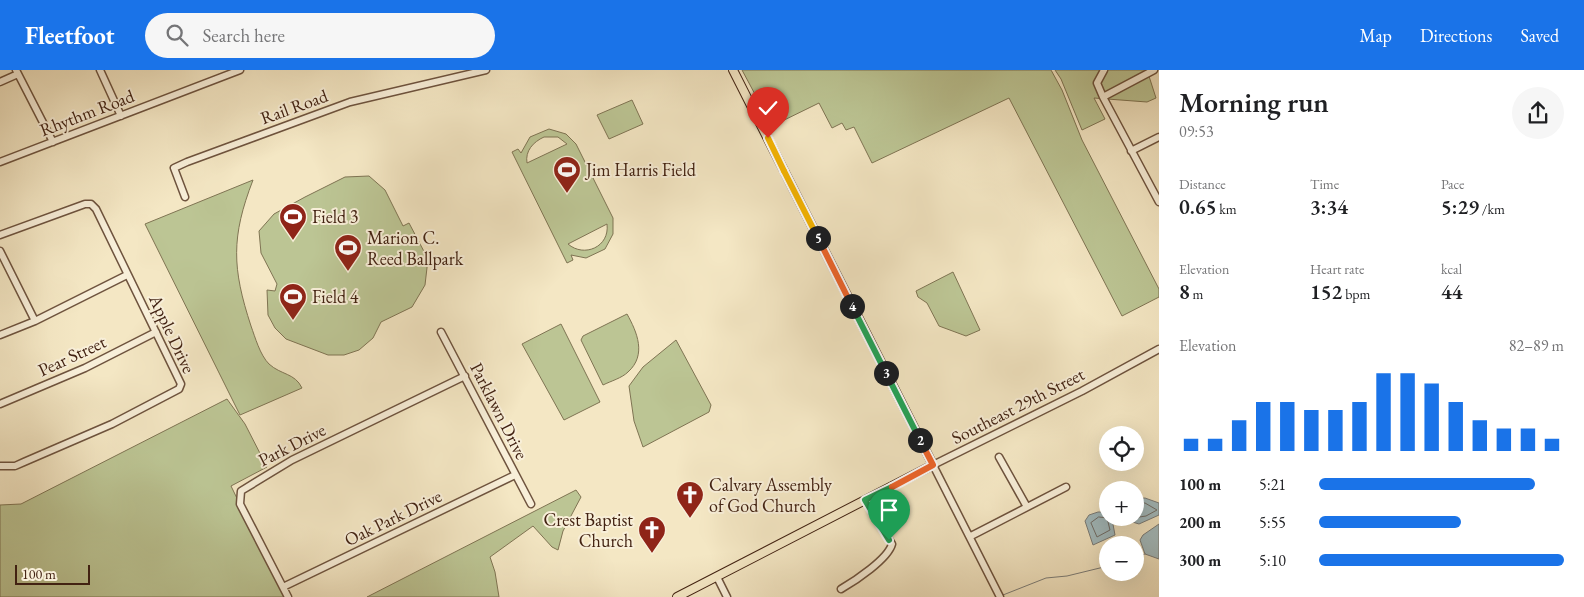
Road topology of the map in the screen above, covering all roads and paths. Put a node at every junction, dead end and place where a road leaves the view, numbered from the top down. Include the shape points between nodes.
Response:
1 (100, 70) edge
2 (240, 70) edge
3 (486, 70) edge
4 (733, 70) edge
5 (1104, 70) edge
6 (1154, 70) edge
7 (17, 72) edge
8 (0, 82) edge
9 (1103, 97) junction
10 (121, 116) junction
11 (1159, 137) edge
12 (53, 142) junction
13 (1131, 151) junction
14 (0, 162) edge
15 (185, 197) dead end
16 (1159, 202) edge
17 (0, 235) edge
18 (0, 251) edge
19 (127, 275) junction
20 (35, 321) junction
21 (156, 332) junction
22 (441, 332) dead end
23 (0, 335) edge
24 (1159, 349) edge
25 (465, 376) junction
26 (0, 404) edge
27 (999, 457) dead end
28 (933, 465) junction
29 (0, 466) edge
30 (515, 475) junction
31 (1066, 487) dead end
32 (865, 500) junction
33 (531, 504) dead end
34 (1027, 507) junction
35 (970, 536) junction
36 (716, 577) junction
37 (283, 587) junction
38 (841, 590) dead end
39 (680, 596) edge
40 (288, 597) edge
41 (727, 597) edge
42 (1000, 597) edge

1 - 10 street
2 - 10 street, Rhythm Road
3 - 15 street, Rail Road via 350,102 174,168
4 - 28 main road
5 - 9 street via 1097,87
6 - 9 street
7 - 8 street
7 - 12 street
9 - 13 street
10 - 12 street, Rhythm Road
11 - 13 street
12 - 14 street, Rhythm Road
13 - 16 street
17 - 19 street, Apple Drive via 91,204
18 - 20 street
19 - 20 street
19 - 21 street, Apple Drive
20 - 23 street
21 - 26 street, Pear Street via 85,368
21 - 29 street, Apple Drive via 180,378 179,389 99,430 16,466
22 - 25 street, Parklawn Drive
24 - 28 street, Southeast 29th Street
25 - 30 street, Parklawn Drive
25 - 37 street, Park Drive via 292,460 241,491 240,504
27 - 34 street
28 - 32 main road, Southeast 29th Street
28 - 35 street
30 - 33 street, Parklawn Drive
30 - 37 street, Oak Park Drive
31 - 34 street
32 - 36 main road, Southeast 29th Street
32 - 38 street via 892,544 882,559
34 - 35 street
35 - 42 street
36 - 39 main road, Southeast 29th Street
36 - 41 street
37 - 40 street, Park Drive

